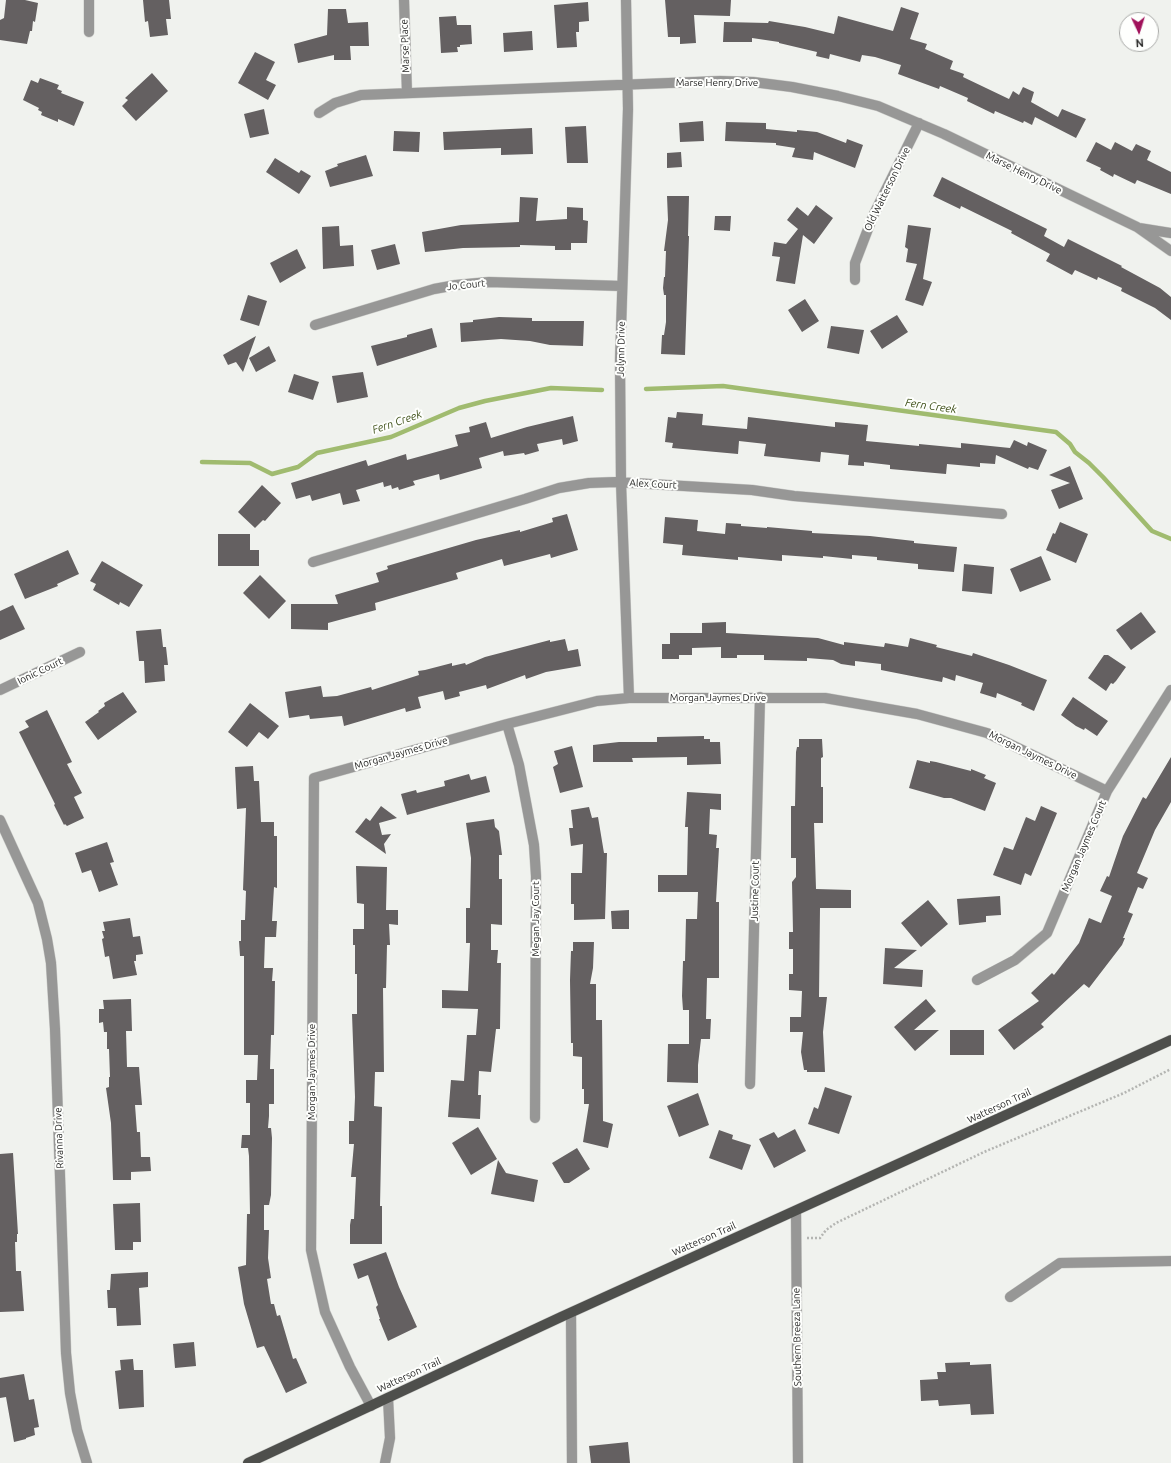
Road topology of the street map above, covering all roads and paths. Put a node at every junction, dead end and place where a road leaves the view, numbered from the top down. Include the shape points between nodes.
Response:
1 (89, 0) edge
2 (404, 0) edge
3 (626, 0) edge
4 (89, 32) dead end
5 (628, 85) junction
6 (407, 93) junction
7 (319, 113) dead end
8 (919, 123) junction
9 (1137, 227) junction
10 (1171, 233) edge
11 (1171, 251) edge
12 (854, 280) dead end
13 (622, 286) junction
14 (315, 325) dead end
15 (621, 483) junction
16 (1002, 514) dead end
17 (313, 562) dead end
18 (80, 652) dead end
19 (0, 690) edge
20 (1171, 690) edge
21 (760, 697) junction
22 (629, 698) junction
23 (506, 724) junction
24 (1107, 791) junction
25 (0, 820) edge
26 (976, 980) dead end
27 (1171, 1040) edge
28 (1171, 1069) edge
29 (750, 1084) dead end
30 (535, 1118) dead end
31 (796, 1211) junction
32 (796, 1237) junction
33 (1171, 1261) edge
34 (1010, 1297) dead end
35 (571, 1312) junction
36 (388, 1398) junction
37 (371, 1406) junction
38 (87, 1463) edge
39 (248, 1463) edge
40 (385, 1463) edge
41 (572, 1463) edge
42 (798, 1463) edge

1 - 4 street
2 - 6 street, Marse Place
3 - 5 street, Jolynn Drive
5 - 6 street, Marse Henry Drive
5 - 8 street, Marse Henry Drive via 720,81 792,87 878,106
5 - 13 street, Jolynn Drive
6 - 7 street, Marse Henry Drive via 361,95 335,103
8 - 9 street, Marse Henry Drive
8 - 12 street, Old Watterson Drive via 873,216 855,263
9 - 10 street, Marse Henry Drive
9 - 11 street, Marse Henry Drive
13 - 14 street, Jo Court via 489,282 456,285 434,289
13 - 15 street, Jolynn Drive
15 - 16 street, Alex Court via 752,490
15 - 17 street, Alex Court via 589,483 559,488
15 - 22 street, Jolynn Drive
18 - 19 street, Ionic Court
20 - 24 street, Morgan Jaymes Court
21 - 22 street, Morgan Jaymes Drive
21 - 24 street, Morgan Jaymes Drive via 825,698 917,714 987,733
21 - 29 street, Justine Court
22 - 23 street, Morgan Jaymes Drive via 597,701
23 - 30 street, Megan Jay Court via 519,765 534,845
23 - 37 street, Morgan Jaymes Drive via 314,778 311,1250 325,1312
24 - 26 street, Morgan Jaymes Court via 1047,933 1015,960
25 - 38 street, Rivanna Drive via 38,904 51,963 66,1353 77,1430
27 - 31 main road, Watterson Trail
28 - 32 path via 1124,1093 984,1152 836,1222 820,1238
31 - 32 street, Southern Breeza Lane
31 - 35 main road, Watterson Trail
32 - 42 street, Southern Breeza Lane
33 - 34 street via 1060,1263
35 - 36 main road, Watterson Trail
35 - 41 street
36 - 37 main road, Watterson Trail
36 - 40 street via 390,1438
37 - 39 main road, Watterson Trail

